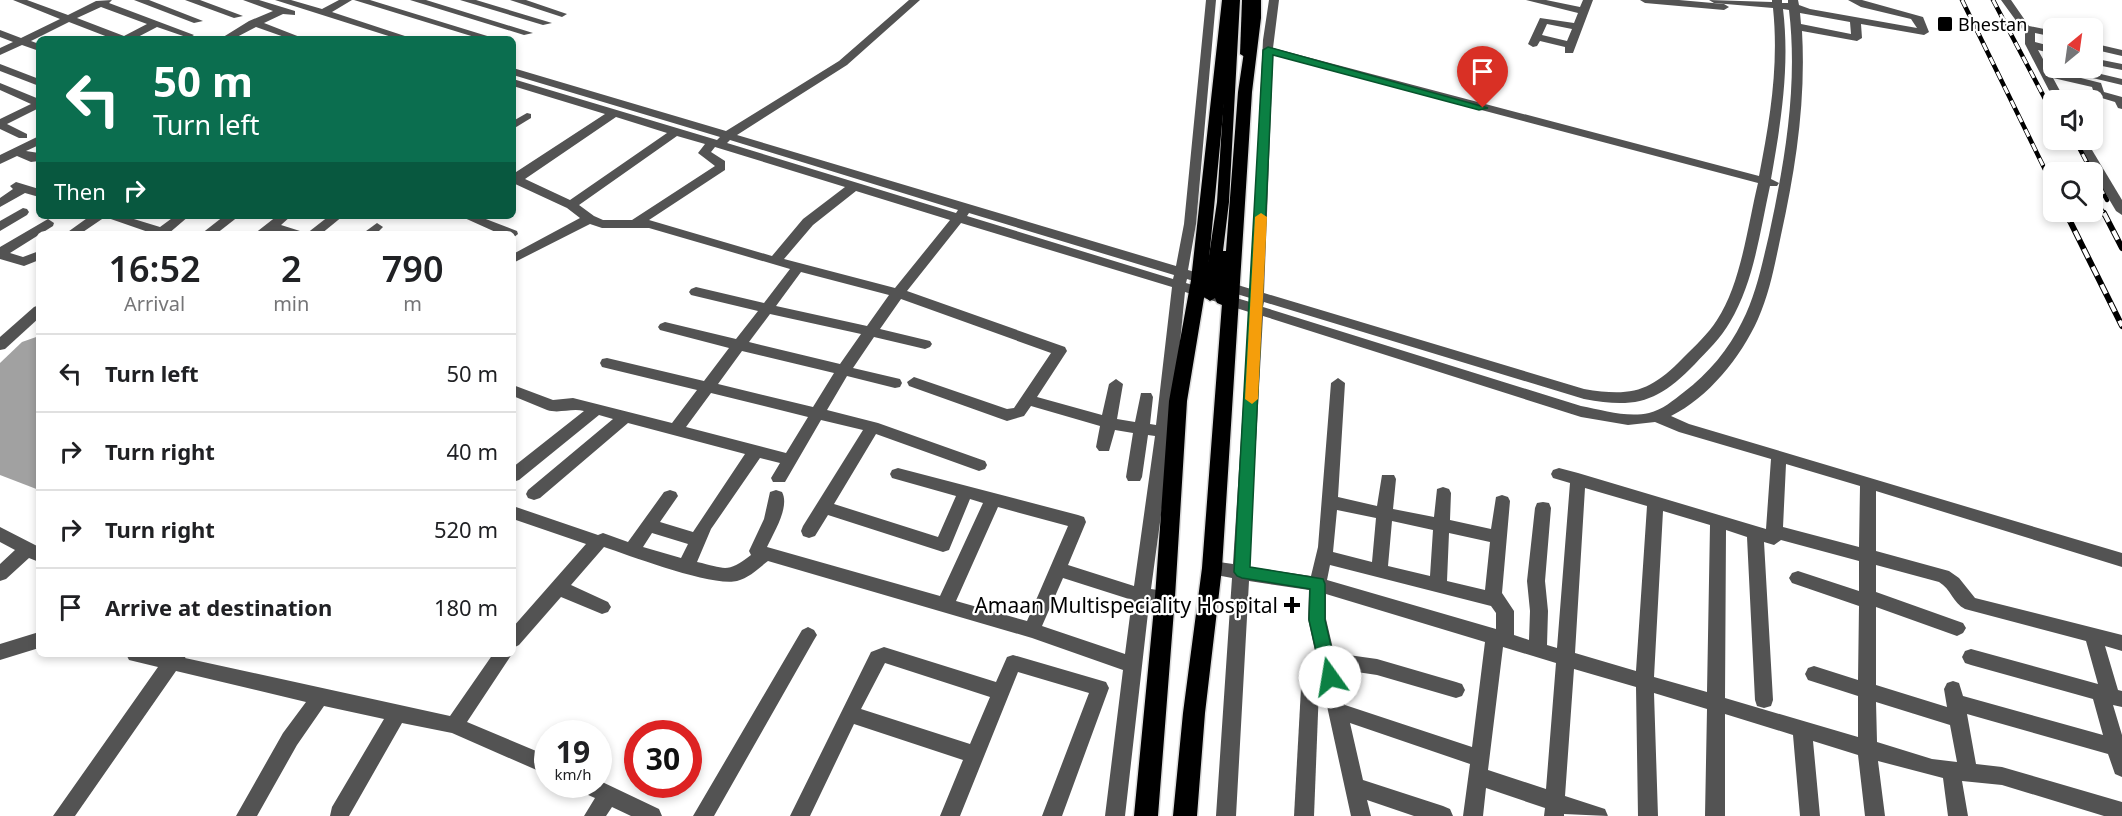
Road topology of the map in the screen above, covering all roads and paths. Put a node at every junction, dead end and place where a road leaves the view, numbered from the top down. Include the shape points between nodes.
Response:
1 (18, 0) edge
2 (140, 0) edge
3 (248, 0) edge
4 (347, 0) edge
5 (359, 0) edge
6 (409, 0) edge
7 (415, 0) edge
8 (465, 0) edge
9 (517, 0) edge
10 (915, 0) edge
11 (1211, 0) edge
12 (1228, 0) edge
13 (1235, 0) edge
14 (1247, 0) edge
15 (1255, 0) edge
16 (1274, 0) edge
17 (1645, 0) edge
18 (1714, 0) edge
19 (1853, 0) edge
20 (2006, 0) edge
21 (195, 1) edge
22 (101, 2) edge
23 (281, 5) edge
24 (1530, 5) edge
25 (1778, 6) edge
26 (392, 10) junction
27 (502, 10) junction
28 (1797, 12) edge
29 (323, 13) junction
30 (562, 14) dead end
31 (238, 16) dead end
32 (68, 19) junction
33 (486, 20) junction
34 (198, 21) dead end
35 (1579, 21) edge
36 (1855, 21) junction
37 (156, 23) junction
38 (254, 23) junction
39 (547, 23) dead end
40 (361, 24) junction
41 (345, 30) junction
42 (468, 32) junction
43 (0, 33) edge
44 (528, 33) dead end
45 (189, 35) dead end
46 (2029, 35) junction
47 (116, 36) edge
48 (131, 36) edge
49 (230, 36) edge
50 (279, 36) edge
51 (364, 36) edge
52 (399, 36) edge
53 (462, 36) edge
54 (482, 36) edge
55 (2043, 36) edge
56 (22, 41) junction
57 (2043, 44) edge
58 (36, 47) edge
59 (2103, 47) edge
60 (1268, 50) junction
61 (2122, 51) edge
62 (0, 52) edge
63 (2043, 61) edge
64 (1779, 62) junction
65 (2103, 63) edge
66 (1797, 65) junction
67 (0, 67) edge
68 (2122, 68) edge
69 (516, 72) edge
70 (2087, 78) edge
71 (2089, 78) edge
72 (2098, 78) edge
73 (2098, 81) junction
74 (36, 82) edge
75 (2122, 82) edge
76 (516, 83) edge
77 (0, 86) edge
78 (2121, 102) edge
79 (36, 103) edge
80 (36, 106) edge
81 (613, 114) junction
82 (527, 116) dead end
83 (0, 124) edge
84 (516, 124) edge
85 (674, 133) junction
86 (23, 136) dead end
87 (728, 136) junction
88 (36, 142) edge
89 (715, 145) junction
90 (2086, 150) edge
91 (17, 152) junction
92 (36, 157) edge
93 (0, 160) edge
94 (516, 178) edge
95 (516, 179) edge
96 (1766, 181) junction
97 (1786, 186) junction
98 (853, 187) junction
99 (36, 192) edge
100 (0, 203) edge
101 (571, 205) junction
102 (2122, 211) edge
103 (23, 212) dead end
104 (962, 214) junction
105 (94, 219) edge
106 (120, 219) edge
107 (179, 219) edge
108 (229, 219) edge
109 (281, 219) edge
110 (333, 219) edge
111 (474, 219) edge
112 (589, 219) junction
113 (48, 223) dead end
114 (636, 223) junction
115 (134, 224) junction
116 (0, 227) edge
117 (266, 230) edge
118 (76, 231) edge
119 (124, 231) edge
120 (154, 231) edge
121 (163, 231) edge
122 (211, 231) edge
123 (316, 231) edge
124 (504, 231) edge
125 (516, 237) edge
126 (532, 248) junction
127 (0, 254) edge
128 (36, 256) edge
129 (516, 257) edge
130 (775, 261) junction
131 (798, 267) junction
132 (1179, 279) junction
133 (1216, 291) junction
134 (696, 292) dead end
135 (898, 293) junction
136 (1257, 304) junction
137 (768, 307) junction
138 (36, 312) edge
139 (665, 327) dead end
140 (871, 332) junction
141 (3, 337) edge
142 (1388, 343) junction
143 (925, 344) dead end
144 (738, 345) junction
145 (607, 363) dead end
146 (842, 372) junction
147 (914, 382) dead end
148 (1338, 382) dead end
149 (895, 383) dead end
150 (1116, 384) dead end
151 (707, 387) junction
152 (516, 391) edge
153 (1146, 397) dead end
154 (1027, 399) junction
155 (596, 410) junction
156 (818, 413) junction
157 (1656, 416) junction
158 (625, 417) junction
159 (1108, 423) junction
160 (873, 428) junction
161 (1140, 428) junction
162 (675, 430) junction
163 (1164, 432) junction
164 (1104, 447) dead end
165 (756, 451) junction
166 (1779, 456) junction
167 (790, 460) junction
168 (979, 465) dead end
169 (516, 474) edge
170 (898, 474) dead end
171 (1559, 474) dead end
172 (1134, 477) dead end
173 (779, 478) dead end
174 (1388, 479) dead end
175 (1578, 479) junction
176 (1868, 482) junction
177 (965, 492) junction
178 (534, 494) dead end
179 (1443, 494) dead end
180 (670, 496) dead end
181 (776, 496) dead end
182 (993, 499) junction
183 (1502, 501) dead end
184 (1329, 502) junction
185 (1655, 502) junction
186 (824, 507) junction
187 (1543, 508) dead end
188 (516, 513) edge
189 (1385, 513) junction
190 (1718, 520) junction
191 (648, 525) junction
192 (1441, 525) junction
193 (809, 531) dead end
194 (1774, 531) junction
195 (1755, 532) junction
196 (0, 534) edge
197 (1499, 537) junction
198 (697, 540) junction
199 (597, 542) junction
200 (942, 545) junction
201 (631, 550) junction
202 (33, 551) edge
203 (766, 553) junction
204 (968, 554) junction
205 (1324, 557) junction
206 (1866, 557) junction
207 (2122, 560) edge
208 (686, 567) junction
209 (1212, 568) junction
210 (1058, 569) junction
211 (1242, 572) junction
212 (1379, 572) junction
213 (0, 574) edge
214 (1798, 578) dead end
215 (1317, 584) junction
216 (1438, 586) junction
217 (557, 587) junction
218 (1141, 596) junction
219 (1165, 597) junction
220 (1867, 598) junction
221 (1496, 600) junction
222 (945, 605) junction
223 (602, 607) dead end
224 (1957, 628) dead end
225 (1032, 630) junction
226 (808, 635) dead end
227 (2093, 635) junction
228 (516, 636) edge
229 (1500, 638) junction
230 (36, 641) edge
231 (2122, 642) edge
232 (1538, 649) junction
233 (0, 652) edge
234 (501, 657) edge
235 (1971, 657) dead end
236 (175, 658) edge
237 (1566, 658) junction
238 (1326, 660) junction
239 (1133, 665) junction
240 (1814, 674) dead end
241 (1646, 681) junction
242 (1310, 688) dead end
243 (1455, 690) dead end
244 (1867, 691) junction
245 (1001, 692) junction
246 (320, 697) junction
247 (2111, 697) edge
248 (1764, 700) dead end
249 (1714, 702) junction
250 (1955, 703) junction
251 (1338, 711) junction
252 (397, 713) junction
253 (850, 714) junction
254 (454, 725) junction
255 (1802, 729) junction
256 (1867, 748) junction
257 (2119, 748) edge
258 (975, 755) junction
259 (534, 760) edge
260 (1479, 767) junction
261 (2122, 768) edge
262 (1959, 771) junction
263 (1355, 787) junction
264 (612, 796) edge
265 (607, 798) edge
266 (1554, 809) edge
267 (2085, 809) edge
268 (2122, 812) edge
269 (339, 814) dead end
270 (63, 816) edge
271 (246, 816) edge
272 (594, 816) edge
273 (652, 816) edge
274 (703, 816) edge
275 (800, 816) edge
276 (950, 816) edge
277 (1052, 816) edge
278 (1115, 816) edge
279 (1146, 816) edge
280 (1185, 816) edge
281 (1227, 816) edge
282 (1305, 816) edge
283 (1361, 816) edge
284 (1443, 816) edge
285 (1473, 816) edge
286 (1598, 816) edge
287 (1648, 816) edge
288 (1715, 816) edge
289 (1810, 816) edge
290 (1875, 816) edge
291 (1958, 816) edge

1 - 32 street
2 - 34 street
3 - 23 street
4 - 29 street
5 - 26 street
6 - 26 street
7 - 33 street
8 - 27 street
9 - 27 street
9 - 30 street
10 - 87 street via 843,63
11 - 132 street via 1190,224
12 - 133 highway
13 - 133 main road
14 - 133 main road via 1246,45
15 - 133 highway
16 - 60 street
17 - 25 street
18 - 25 street
19 - 36 street via 1915,17 1924,30 1920,33
20 - 46 street
21 - 31 street
22 - 32 street
22 - 37 street
23 - 29 street
23 - 38 street
23 - 41 street
24 - 35 street
25 - 28 street
25 - 64 street
26 - 40 street
26 - 42 street
27 - 33 street
27 - 39 street
28 - 36 street
28 - 36 street via 1857,38
28 - 66 street
29 - 40 street
32 - 47 street
32 - 56 street
33 - 42 street
33 - 44 street
35 - 35 street via 1537,36 1544,20
37 - 45 street
37 - 48 street
38 - 49 street
38 - 50 street
40 - 41 street
40 - 52 street
41 - 51 street
42 - 53 street
42 - 54 street
43 - 56 street
46 - 55 street
46 - 57 street
46 - 63 street
56 - 58 street
56 - 62 street
59 - 61 street
60 - 96 street
60 - 136 street
64 - 66 street
64 - 96 street
65 - 68 street
66 - 97 street
67 - 74 street
69 - 87 street
70 - 73 street
71 - 73 street
72 - 73 street
73 - 75 street
73 - 78 street via 2099,94
76 - 81 street
77 - 79 street
80 - 83 street
81 - 85 street
81 - 94 street
82 - 84 street
83 - 86 street
85 - 89 street
85 - 101 street
87 - 89 street
87 - 104 street
88 - 91 street
89 - 98 street
89 - 114 street via 704,153 721,167
90 - 102 street
91 - 92 street
91 - 93 street
95 - 101 street
96 - 97 street
96 - 142 street via 1741,279 1723,322 1660,387 1645,394 1606,399
97 - 157 street via 1763,285 1745,330 1718,367 1686,399
98 - 104 street
98 - 130 street via 808,222
99 - 100 street via 19,187
101 - 112 street
103 - 116 street
104 - 132 street
104 - 135 street
105 - 118 street
106 - 115 street
107 - 121 street
108 - 122 street
109 - 117 street
110 - 123 street
111 - 124 street
112 - 114 street via 602,224
112 - 126 street
113 - 127 street
114 - 130 street
115 - 119 street
115 - 120 street
125 - 126 street
126 - 129 street
127 - 128 street via 24,262
130 - 131 street
131 - 135 street
131 - 137 street
132 - 133 street
132 - 163 street
133 - 136 street
133 - 209 highway
133 - 219 highway via 1178,400
134 - 137 street
135 - 140 street
135 - 154 street via 1060,351
136 - 142 street
136 - 211 street
137 - 140 street
137 - 144 street
138 - 141 street
139 - 144 street
140 - 143 street
140 - 146 street
142 - 157 street via 1581,411 1626,419
144 - 146 street
144 - 151 street
145 - 151 street
146 - 149 street
146 - 156 street
147 - 154 street via 1007,415 1019,412
148 - 184 street
150 - 159 street
151 - 156 street
151 - 162 street
152 - 155 street via 552,406 573,403
153 - 161 street
154 - 159 street
155 - 158 street
155 - 169 street
156 - 160 street
156 - 167 street
157 - 166 street
158 - 162 street
158 - 178 street
159 - 161 street
159 - 164 street
160 - 168 street
160 - 186 street
161 - 163 street
161 - 172 street
162 - 165 street
163 - 218 street
165 - 167 street
165 - 198 street
166 - 176 street
166 - 194 street
167 - 173 street
170 - 177 street
171 - 175 street
174 - 189 street
175 - 185 street
175 - 237 street
176 - 206 street
176 - 207 street
177 - 182 street
177 - 200 street
179 - 192 street
180 - 191 street
181 - 203 street via 772,519 757,550
182 - 204 street
182 - 210 street via 1078,522
183 - 197 street
184 - 189 street
184 - 205 street
185 - 190 street
185 - 241 street
186 - 193 street
186 - 200 street
187 - 232 street via 1536,581
188 - 199 street
189 - 192 street
189 - 212 street
190 - 195 street
190 - 249 street
191 - 198 street
191 - 201 street
192 - 197 street
192 - 216 street
194 - 195 street via 1774,538
194 - 206 street
195 - 248 street
196 - 202 street
197 - 221 street via 1493,595
198 - 208 street
199 - 201 street via 603,540
199 - 217 street
200 - 204 street
201 - 208 street
202 - 213 street
203 - 208 street via 739,574 729,576
203 - 222 street
204 - 222 street
205 - 212 street
205 - 215 street
206 - 220 street
206 - 227 street via 1950,579 1965,602
209 - 211 street
209 - 280 highway
210 - 218 street
210 - 225 street
211 - 215 street
211 - 281 street
212 - 216 street
214 - 220 street
215 - 229 street
215 - 238 street via 1317,620
216 - 221 street
217 - 223 street
217 - 228 street
218 - 219 street
218 - 239 street
219 - 279 highway
220 - 224 street
220 - 244 street
221 - 229 street via 1505,611
222 - 225 street
225 - 239 street
226 - 274 street
227 - 231 street
227 - 247 street
229 - 232 street
229 - 260 street
230 - 233 street
232 - 237 street
234 - 254 street
235 - 247 street
236 - 246 street
236 - 270 street
237 - 241 street
237 - 266 street
238 - 243 street via 1377,667
238 - 251 street
239 - 278 street
240 - 244 street
241 - 249 street
241 - 287 street
242 - 282 street
244 - 250 street
244 - 256 street
245 - 253 street via 884,655 877,658
245 - 258 street
245 - 277 street via 1013,663 1100,688
246 - 252 street
246 - 271 street via 290,739
247 - 257 street
249 - 255 street
249 - 288 street
250 - 257 street
250 - 262 street
251 - 260 street
251 - 263 street
252 - 254 street
252 - 269 street
253 - 258 street
253 - 275 street
254 - 259 street
255 - 256 street
255 - 289 street
256 - 262 street via 1932,768
256 - 290 street
257 - 261 street
258 - 276 street
260 - 266 street
260 - 285 street
262 - 267 street via 2002,776
262 - 291 street
263 - 283 street
263 - 284 street
264 - 273 street
265 - 272 street
266 - 286 street
267 - 268 street

